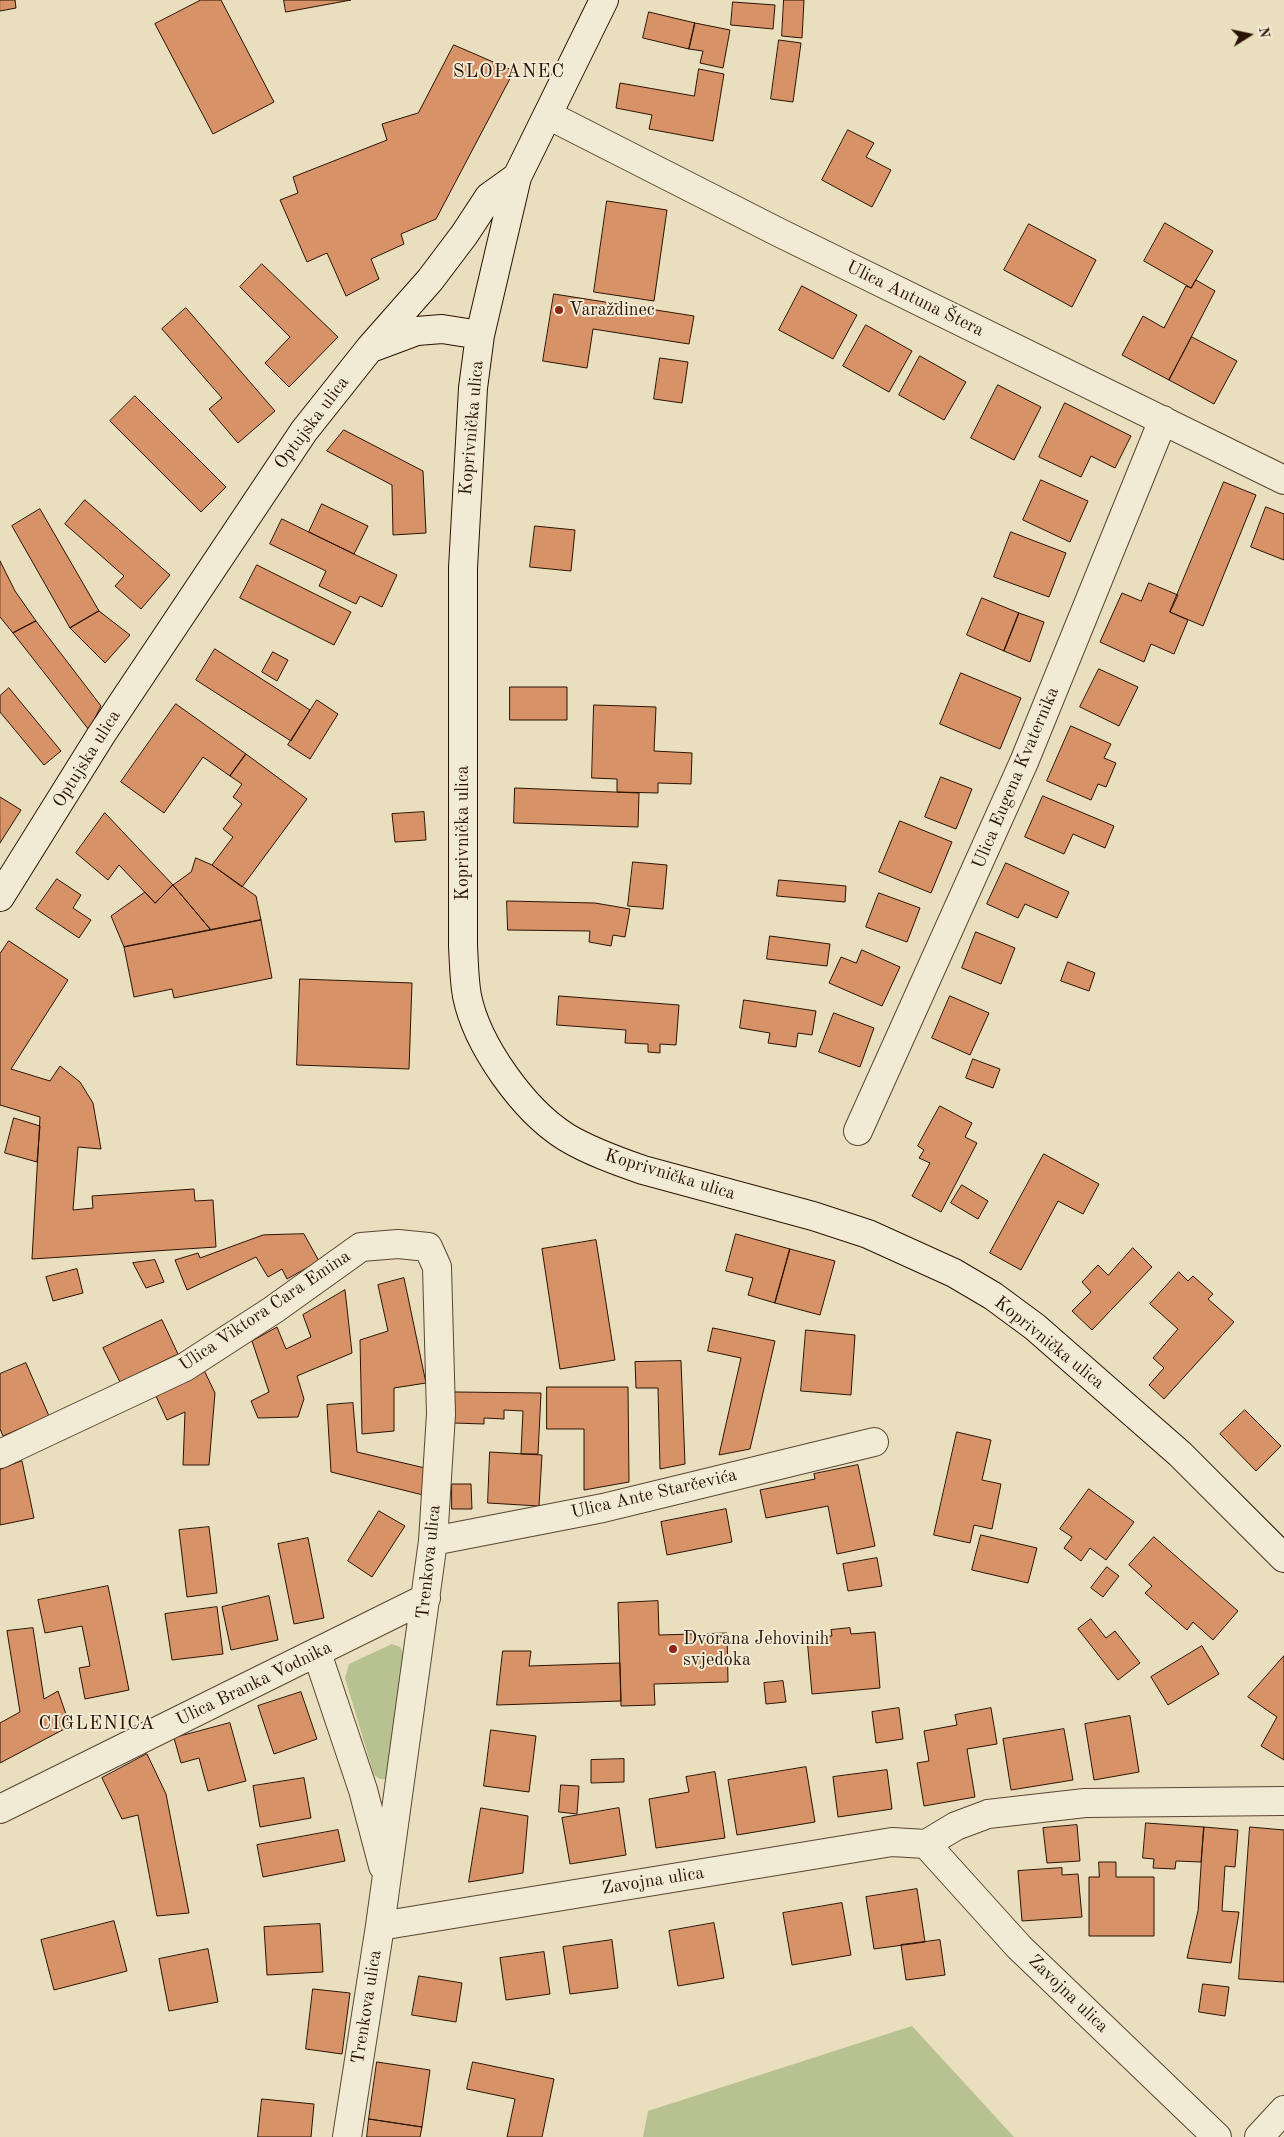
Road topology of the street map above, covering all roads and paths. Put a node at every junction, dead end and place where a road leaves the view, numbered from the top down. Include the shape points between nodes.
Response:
1 (604, 0) edge
2 (548, 115) junction
3 (517, 177) junction
4 (480, 335) junction
5 (370, 348) junction
6 (1163, 420) junction
7 (1284, 480) edge
8 (0, 897) edge
9 (858, 1131) dead end
10 (428, 1247) joint
11 (874, 1442) dead end
12 (0, 1454) edge
13 (433, 1541) junction
14 (1284, 1558) edge
15 (426, 1598) junction
16 (317, 1652) junction
17 (1284, 1801) edge
18 (0, 1809) edge
19 (926, 1844) junction
20 (386, 1877) junction
21 (380, 1926) junction
22 (1284, 2110) edge
23 (347, 2137) edge
24 (1217, 2137) edge
25 (1259, 2137) edge

1 - 2 street
2 - 3 street
2 - 6 street, Ulica Antuna Štera via 778,232
3 - 4 street
3 - 5 street, Optujska ulica via 489,197 430,280
4 - 5 street via 442,329 417,331
4 - 14 street, Koprivnička ulica via 463,568 463,946 467,996 492,1058 514,1087 565,1137 642,1170 868,1234 954,1273 993,1296 1036,1327 1180,1454
5 - 8 street, Optujska ulica via 278,468 102,735
6 - 7 street, Ulica Antuna Štera
6 - 9 street, Ulica Eugena Kvaternika via 1024,762
10 - 12 street, Ulica Viktora Cara Emina via 398,1244 361,1247 185,1367
10 - 13 street, Trenkova ulica via 437,1267 441,1414
11 - 13 street, Ulica Ante Starčevića via 603,1508
13 - 15 street, Trenkova ulica
15 - 16 street, Ulica Branka Vodnika
15 - 20 street, Trenkova ulica
16 - 18 street, Ulica Branka Vodnika
16 - 20 street, Trenkova ulica via 363,1790
17 - 19 street via 1084,1803 988,1814 956,1826
19 - 21 street, Zavojna ulica via 892,1842
19 - 24 street, Zavojna ulica via 1019,1947
20 - 21 street, Trenkova ulica
21 - 23 street, Trenkova ulica
22 - 25 street

